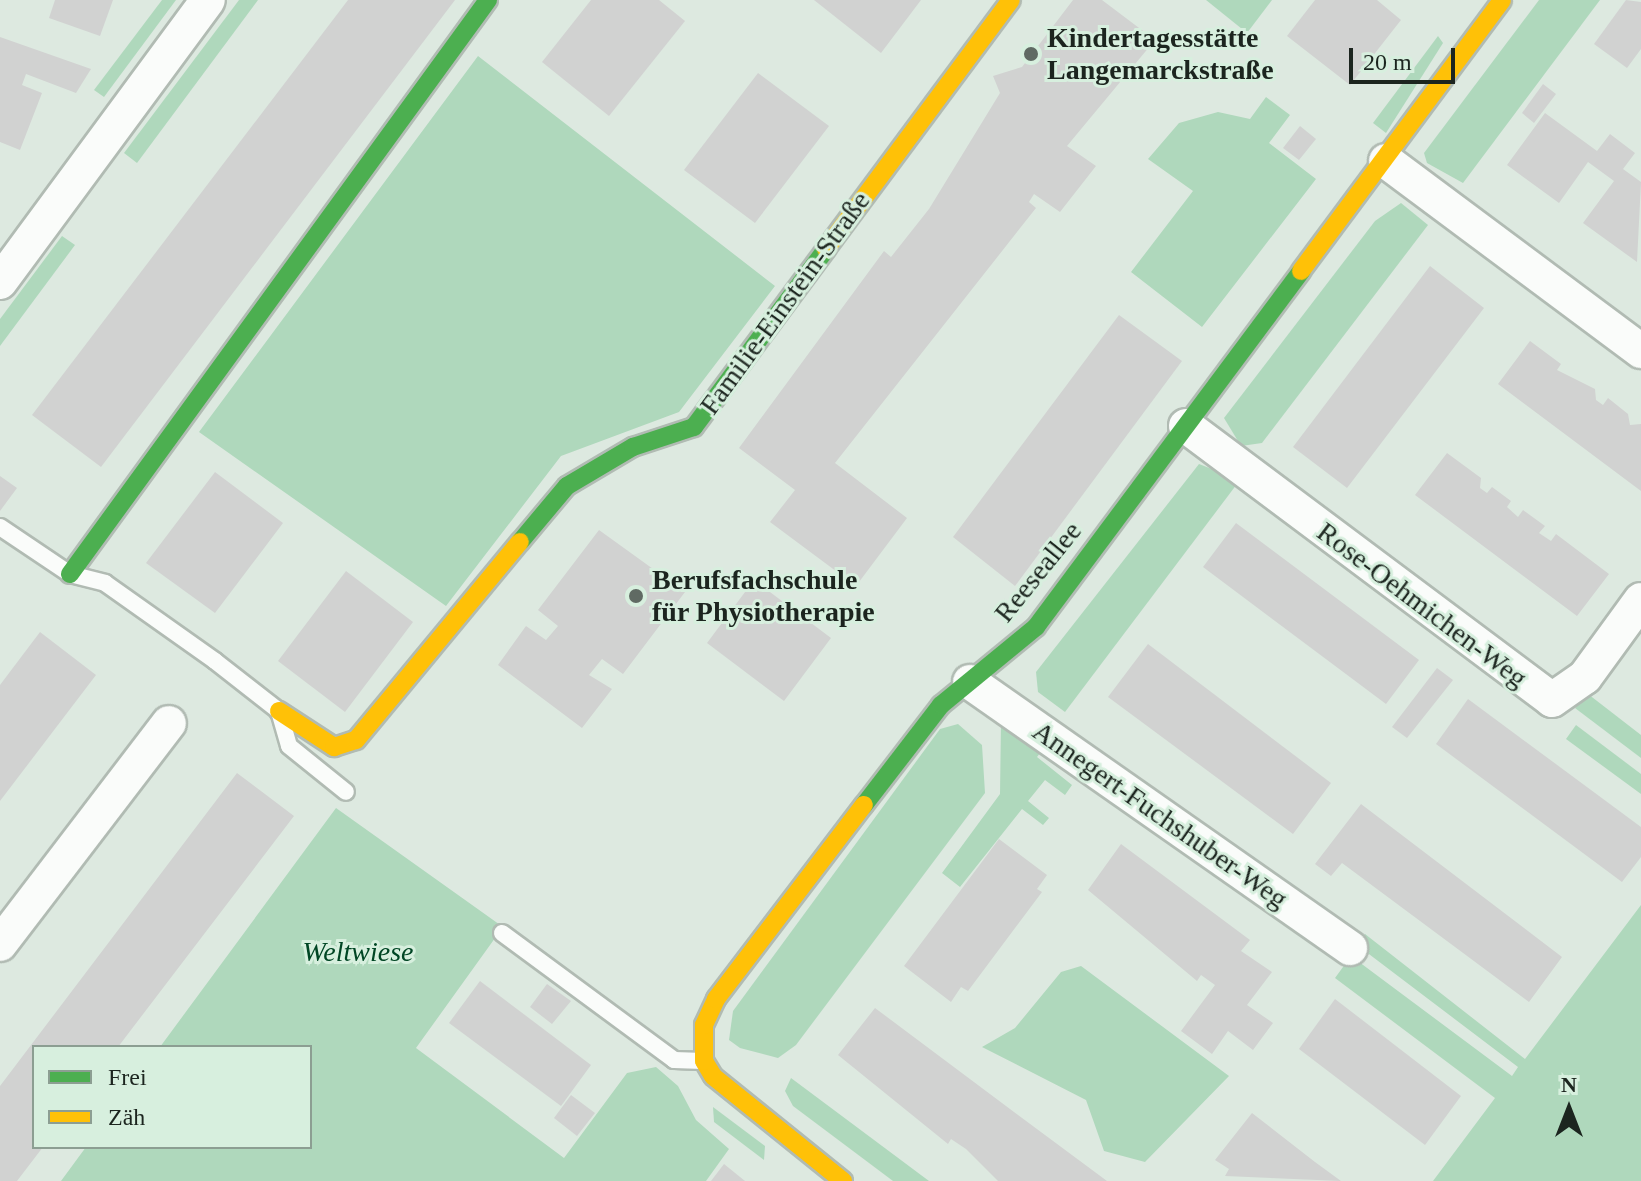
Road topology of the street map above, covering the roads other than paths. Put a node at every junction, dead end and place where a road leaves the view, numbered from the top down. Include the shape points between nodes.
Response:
1 (208, 0) edge
2 (488, 0) edge
3 (1011, 0) edge
4 (1502, 0) edge
5 (1386, 161) junction
6 (0, 282) edge
7 (1641, 351) edge
8 (1186, 426) junction
9 (0, 527) edge
10 (70, 574) junction
11 (1641, 600) edge
12 (970, 682) junction
13 (279, 711) junction
14 (169, 723) dead end
15 (346, 792) dead end
16 (502, 933) dead end
17 (0, 944) edge
18 (1350, 948) dead end
19 (704, 1061) junction
20 (843, 1181) edge

1 - 6 street
2 - 10 street
3 - 13 street, Familie-Einstein-Straße via 694,427 633,447 567,486 356,740 334,747
4 - 5 street, Reeseallee
5 - 7 street
5 - 8 street, Reeseallee
8 - 11 street, Rose-Oehmichen-Weg via 1552,700 1585,677
8 - 12 street, Reeseallee via 1036,627
9 - 10 lane
10 - 13 lane via 105,583
12 - 18 street, Annegert-Fuchshuber-Weg
12 - 19 street, Reeseallee via 941,705 716,999 704,1025
13 - 15 lane via 289,746
14 - 17 street
16 - 19 lane via 674,1060
19 - 20 street via 727,1093

